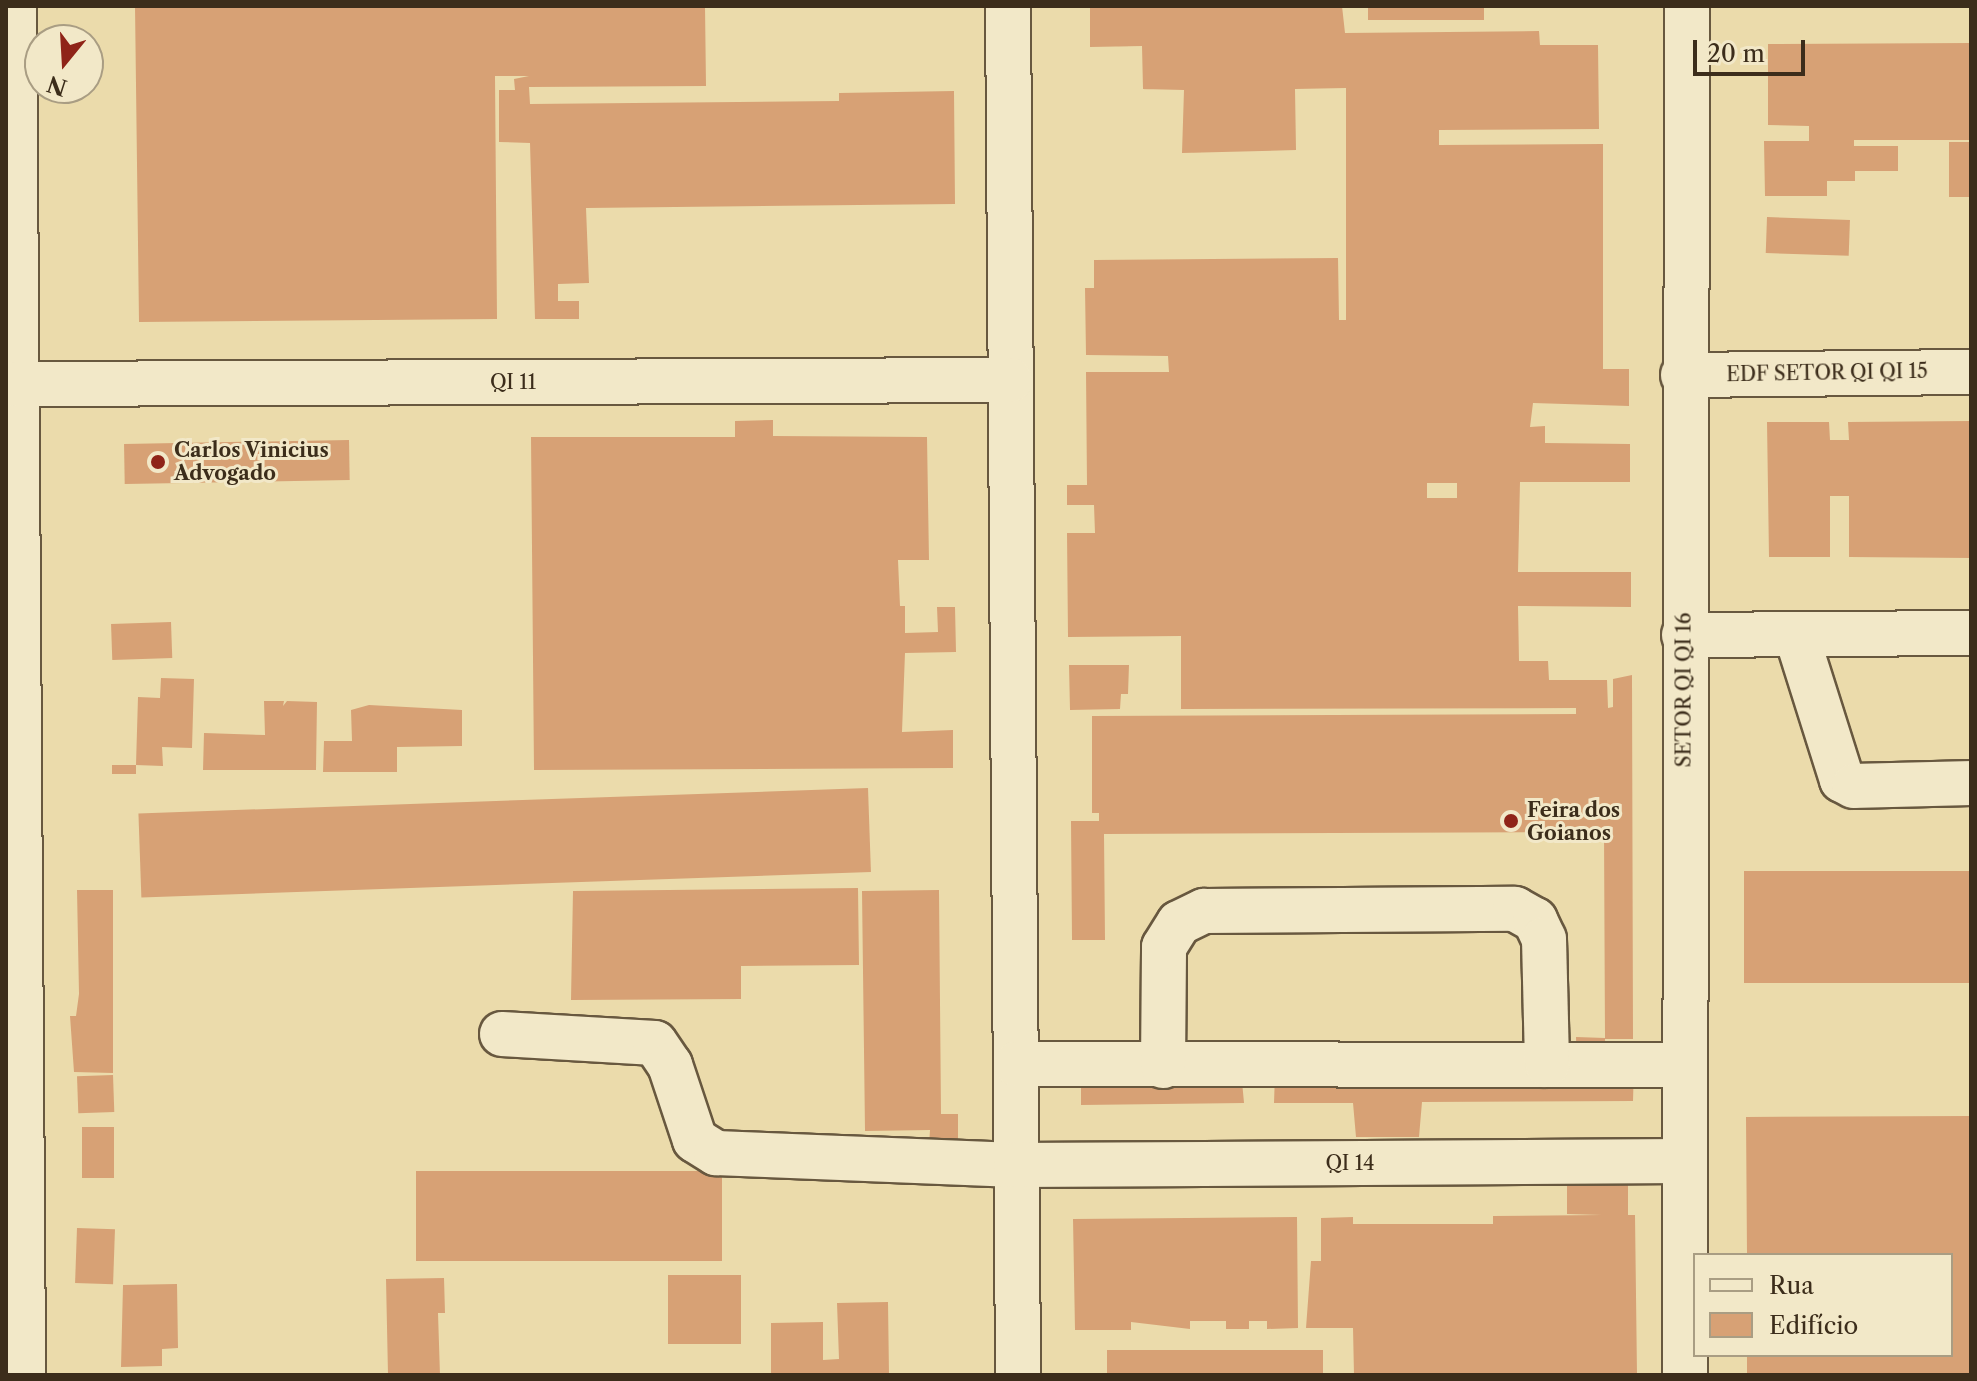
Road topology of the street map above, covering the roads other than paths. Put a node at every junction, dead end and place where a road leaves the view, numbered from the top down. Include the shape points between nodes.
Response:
1 (1008, 6) edge
2 (1687, 6) edge
3 (11, 14) edge
4 (1971, 372) edge
5 (1683, 375) junction
6 (1010, 380) junction
7 (16, 384) junction
8 (11, 471) edge
9 (1971, 633) edge
10 (1796, 634) junction
11 (1684, 635) junction
12 (1971, 783) edge
13 (502, 1034) dead end
14 (1016, 1064) junction
15 (1547, 1065) junction
16 (1684, 1065) junction
17 (1163, 1066) junction
18 (1684, 1161) junction
19 (1016, 1165) junction
20 (13, 1195) edge
21 (23, 1375) edge
22 (1018, 1375) edge
23 (1685, 1375) edge

1 - 6 street
2 - 5 street, SETOR QI QI 16
3 - 7 street
4 - 5 street, EDF SETOR QI QI 15
5 - 11 street, SETOR QI QI 16
6 - 7 street, QI 11
6 - 14 street
7 - 8 street
8 - 20 street
9 - 10 street
10 - 11 street
10 - 12 street via 1842,780 1854,786
11 - 16 street, SETOR QI QI 16
13 - 19 street, QI 14 via 655,1043 670,1065 695,1140 716,1153
14 - 17 street
14 - 19 street
15 - 16 street
15 - 17 street
15 - 17 street via 1544,939 1535,920 1515,909 1499,909 1204,911 1179,923 1164,947
16 - 18 street, SETOR QI QI 16
18 - 19 street, QI 14
18 - 23 street, SETOR QI QI 16
19 - 22 street
20 - 21 street

